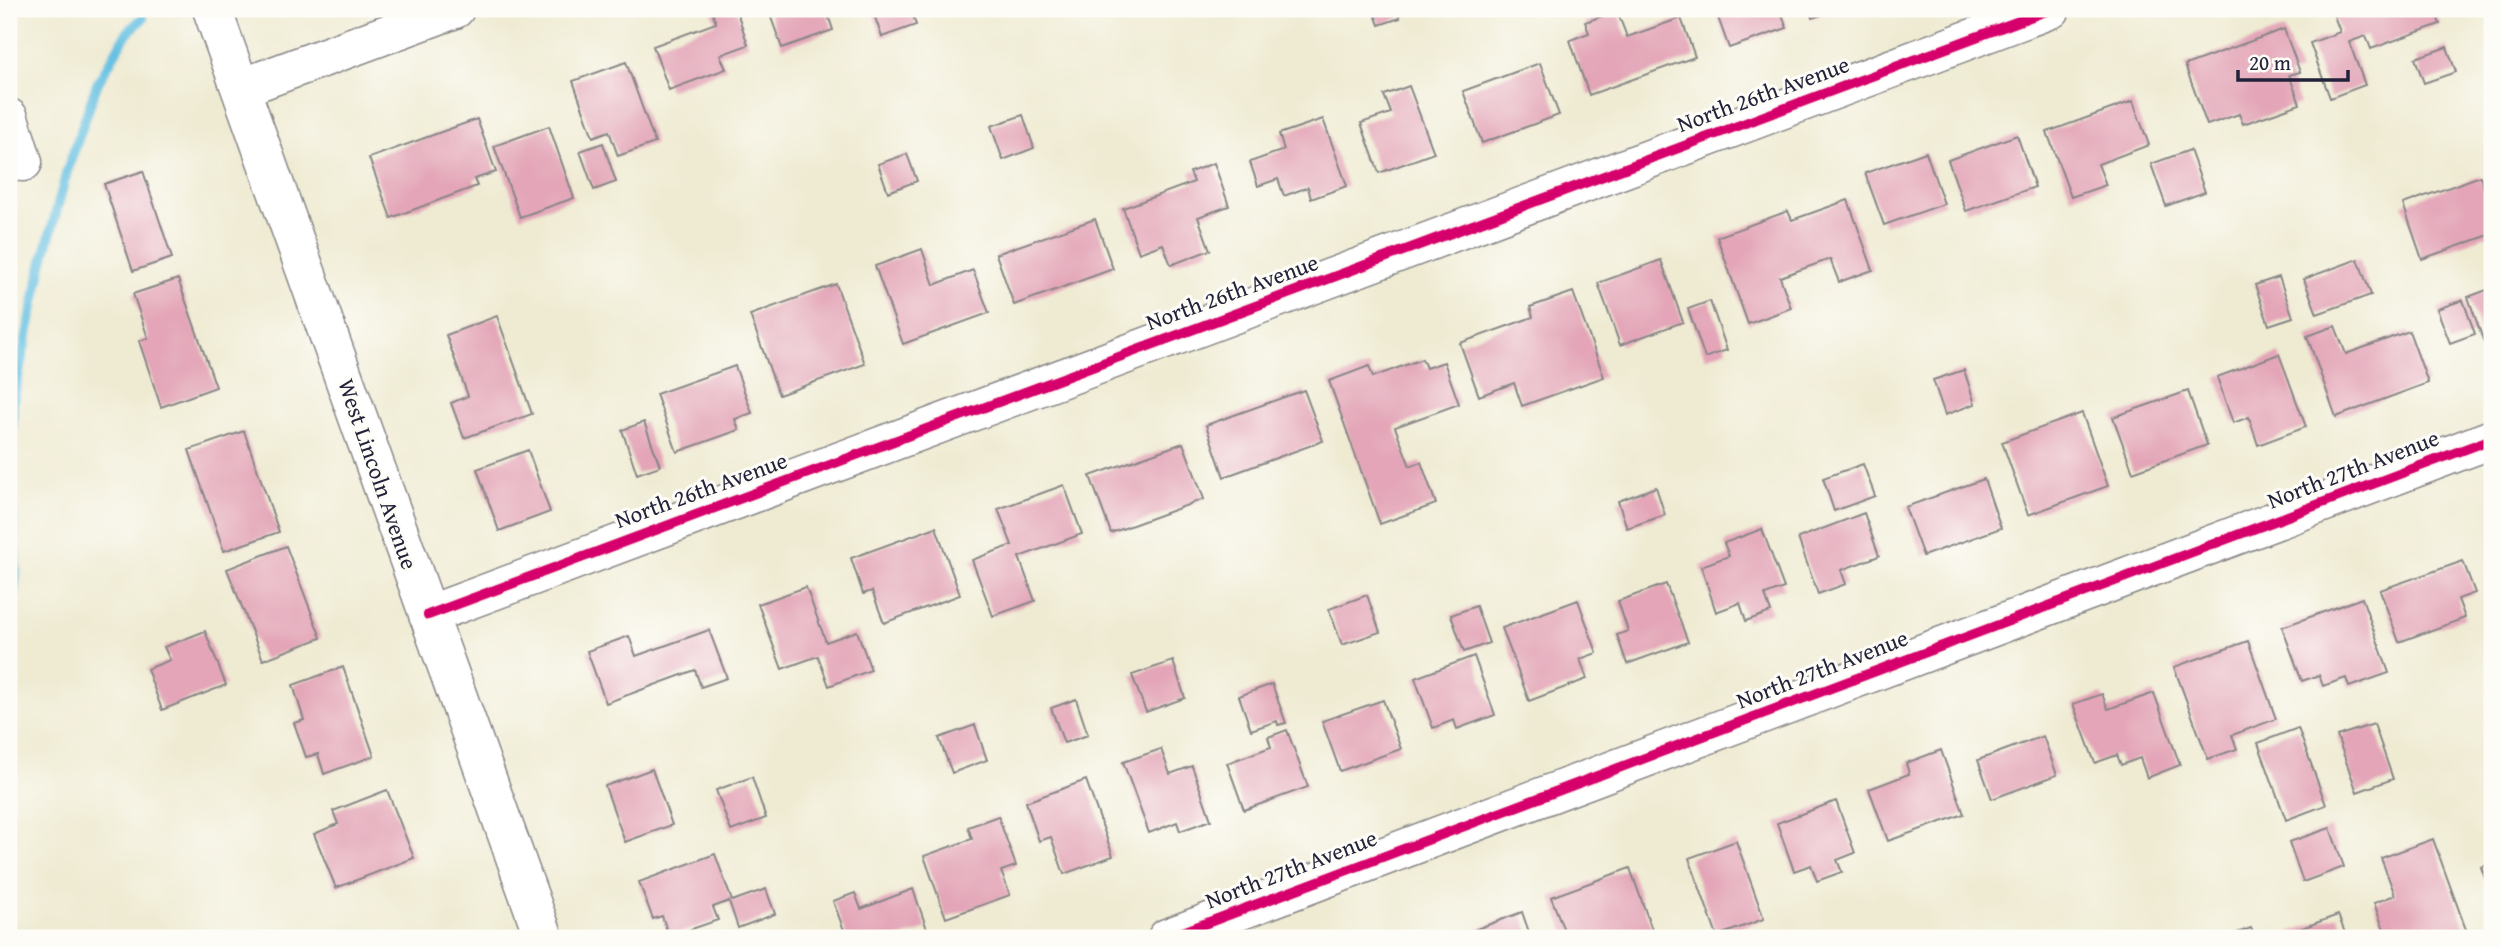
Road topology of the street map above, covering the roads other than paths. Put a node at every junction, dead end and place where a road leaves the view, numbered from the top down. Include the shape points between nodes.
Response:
1 (212, 9) edge
2 (455, 9) edge
3 (2051, 9) edge
4 (241, 88) junction
5 (9, 118) edge
6 (23, 162) dead end
7 (2492, 439) edge
8 (428, 615) junction
9 (544, 938) edge
10 (1167, 938) edge

1 - 4 street, West Lincoln Avenue
2 - 4 street
3 - 8 street, North 26th Avenue
4 - 8 street, West Lincoln Avenue
5 - 6 street
7 - 10 street, North 27th Avenue
8 - 9 street, West Lincoln Avenue

